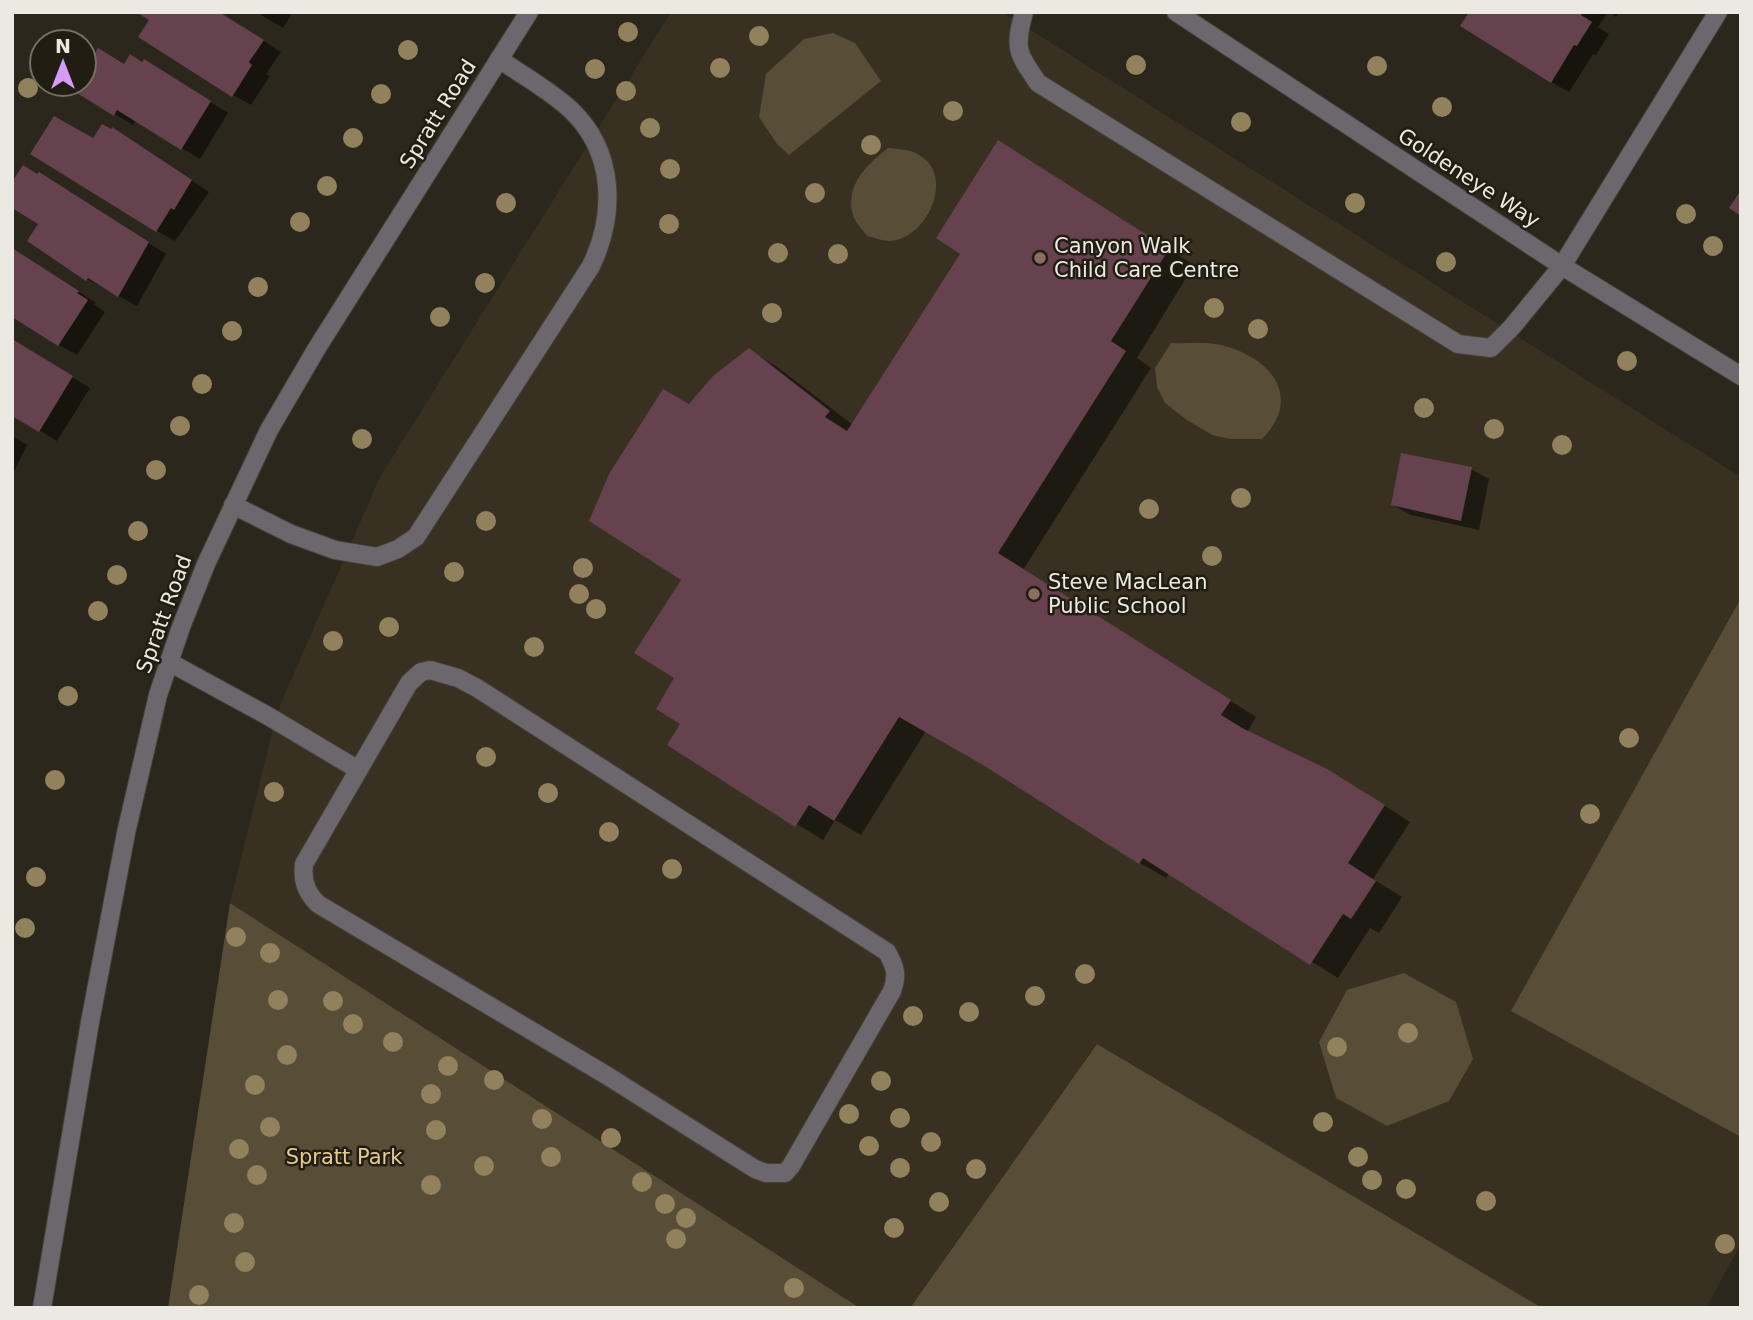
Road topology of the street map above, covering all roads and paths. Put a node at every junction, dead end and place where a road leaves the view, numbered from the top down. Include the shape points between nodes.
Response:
1 (529, 12) edge
2 (1024, 12) edge
3 (1176, 12) edge
4 (1717, 12) edge
5 (499, 59) junction
6 (1562, 266) junction
7 (1741, 376) edge
8 (233, 506) junction
9 (169, 662) junction
10 (357, 769) junction
11 (42, 1308) edge

1 - 5 street, Spratt Road
2 - 6 street via 1017,38 1020,58 1038,83 1458,344 1492,348
3 - 6 street, Goldeneye Way
4 - 6 street
5 - 8 street, Spratt Road via 317,348 269,430
5 - 8 street via 570,109 596,147 609,196 601,246 591,266 416,537 377,557 335,550
6 - 7 street, Goldeneye Way
8 - 9 street, Spratt Road
9 - 10 street
9 - 11 street, Spratt Road via 142,759 108,918
10 - 10 street via 304,864 305,887 318,904 606,1074 755,1169 785,1173 892,991 896,969 887,952 450,675 430,670 409,683

